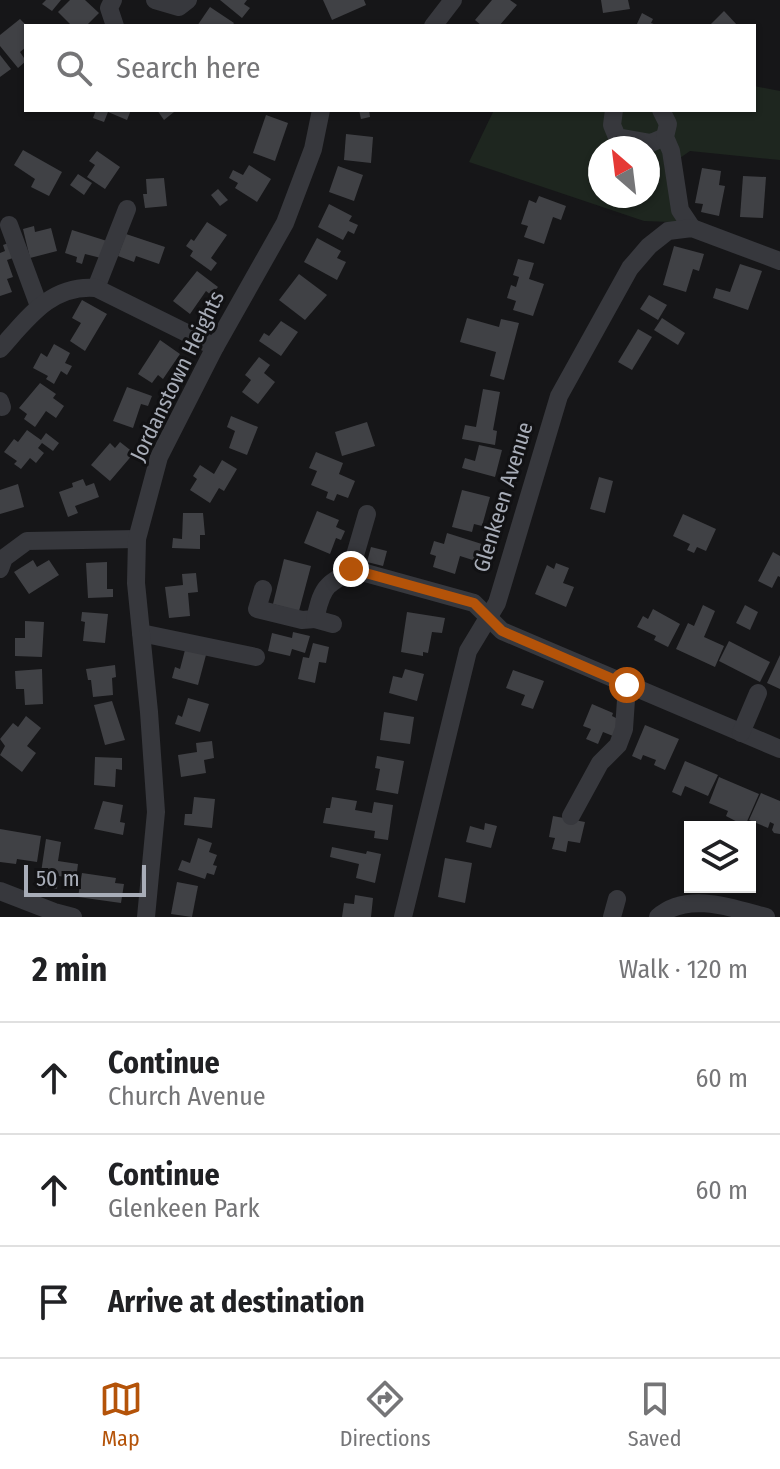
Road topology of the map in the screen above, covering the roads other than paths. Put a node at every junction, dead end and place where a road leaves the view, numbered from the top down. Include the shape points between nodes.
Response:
1 (113, 0) edge
2 (155, 0) edge
3 (188, 0) edge
4 (453, 0) edge
5 (114, 24) edge
6 (435, 24) edge
7 (321, 112) edge
8 (614, 112) edge
9 (662, 112) edge
10 (665, 137) junction
11 (127, 209) dead end
12 (9, 225) dead end
13 (692, 228) junction
14 (780, 261) edge
15 (96, 288) junction
16 (39, 306) junction
17 (215, 347) junction
18 (0, 349) edge
19 (367, 514) dead end
20 (137, 539) junction
21 (0, 569) edge
22 (351, 569) junction
23 (263, 589) dead end
24 (487, 618) junction
25 (315, 619) junction
26 (333, 624) dead end
27 (141, 633) junction
28 (256, 657) dead end
29 (627, 685) junction
30 (758, 693) dead end
31 (741, 733) junction
32 (780, 749) edge
33 (571, 816) dead end
34 (2, 897) edge
35 (73, 917) edge
36 (146, 917) edge
37 (403, 917) edge
38 (658, 917) edge
39 (766, 917) edge

1 - 5 street via 109,8
2 - 3 street via 179,7
4 - 6 street
7 - 17 street, Jordanstown Heights via 313,149 285,223
8 - 10 street via 617,137 651,143
9 - 10 street via 668,124
10 - 13 street via 680,210
11 - 15 street
12 - 16 street
13 - 14 street
13 - 24 street, Glenkeen Avenue via 668,231 630,268 559,396 497,603
15 - 16 street via 61,292
15 - 17 street
16 - 18 street
17 - 20 street, Jordanstown Heights via 159,457
19 - 22 street
20 - 21 street via 27,541 4,558
20 - 27 street, Jordanstown Heights
22 - 24 street via 474,603
22 - 25 street via 322,594
23 - 25 street via 257,609
24 - 29 street via 502,631
24 - 37 street, Glenkeen Avenue via 468,651
25 - 26 street
27 - 28 street
27 - 36 street, Jordanstown Heights via 156,812
29 - 31 street
29 - 33 street via 618,745 600,763
30 - 31 street
31 - 32 street
34 - 35 street
38 - 39 street via 676,906 699,903

